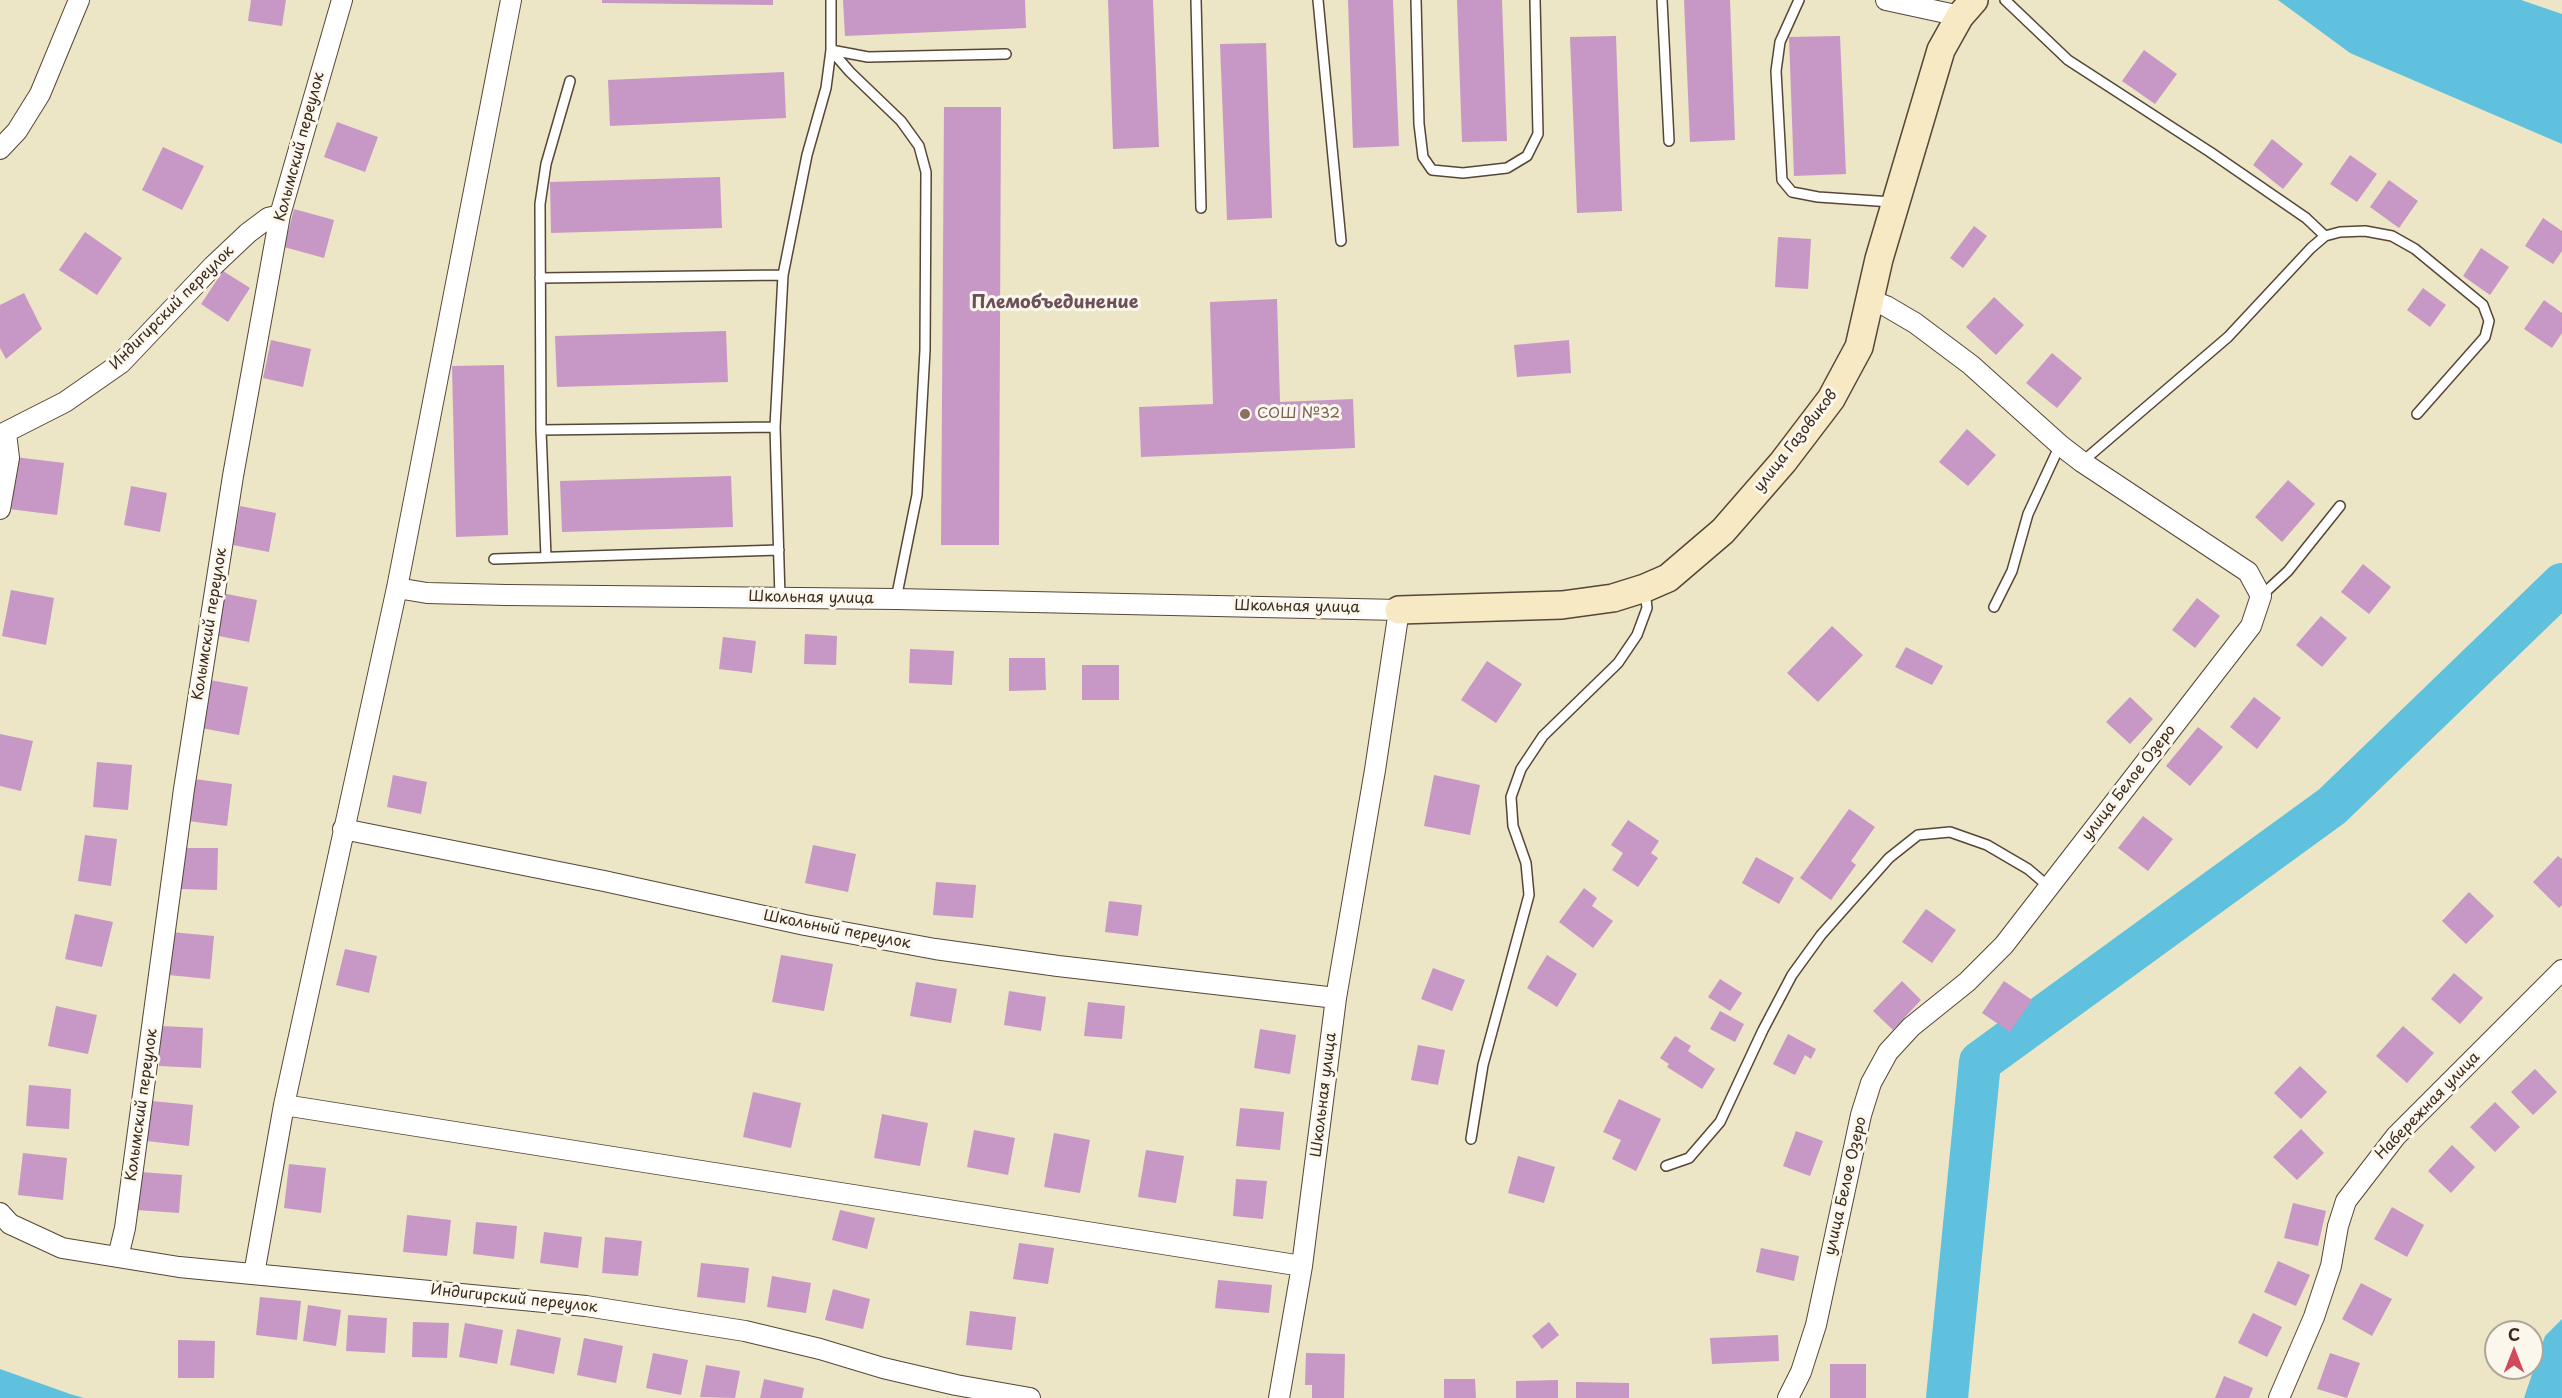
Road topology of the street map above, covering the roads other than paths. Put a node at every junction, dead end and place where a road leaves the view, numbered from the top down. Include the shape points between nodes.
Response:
1 (79, 0) edge
2 (342, 0) edge
3 (511, 0) edge
4 (831, 0) edge
5 (1196, 0) edge
6 (1318, 0) edge
7 (1416, 0) edge
8 (1536, 0) edge
9 (1662, 0) edge
10 (1799, 0) edge
11 (1886, 0) edge
12 (2005, 0) edge
13 (1967, 8) edge
14 (831, 50) junction
15 (1006, 54) dead end
16 (570, 81) dead end
17 (1669, 141) dead end
18 (0, 149) edge
19 (1896, 203) junction
20 (1201, 208) dead end
21 (280, 215) junction
22 (2325, 236) junction
23 (1341, 241) dead end
24 (783, 275) junction
25 (540, 278) junction
26 (1870, 300) junction
27 (2417, 414) dead end
28 (775, 427) junction
29 (541, 430) junction
30 (3, 434) edge
31 (2060, 445) junction
32 (2082, 462) junction
33 (2340, 506) dead end
34 (0, 509) edge
35 (779, 550) junction
36 (546, 557) junction
37 (494, 559) dead end
38 (397, 588) junction
39 (1645, 588) junction
40 (2261, 596) junction
41 (780, 598) junction
42 (896, 599) junction
43 (1994, 607) dead end
44 (1399, 609) junction
45 (344, 829) junction
46 (2048, 886) junction
47 (2562, 970) edge
48 (1336, 998) junction
49 (284, 1105) junction
50 (1471, 1139) dead end
51 (1666, 1166) dead end
52 (0, 1213) edge
53 (118, 1257) junction
54 (1302, 1266) junction
55 (254, 1274) junction
56 (1030, 1398) edge
57 (1279, 1398) edge
58 (1788, 1398) edge
59 (2279, 1398) edge

1 - 18 street via 40,94 17,131
2 - 21 street, Колымский переулок
3 - 38 street
4 - 14 lane
5 - 20 lane
6 - 23 lane
7 - 8 lane via 1423,157 1432,170 1463,173 1507,168 1527,156 1538,134
9 - 17 lane
10 - 19 lane via 1780,42 1776,71 1782,180 1792,192
11 - 13 street, улица Газовиков
12 - 22 lane via 2068,60 2210,152 2306,218
13 - 19 street, улица Газовиков via 1941,50
14 - 15 lane via 868,57
14 - 24 lane via 826,88 807,155
14 - 42 lane via 901,121 919,146 926,172 925,350 917,495
16 - 25 lane via 541,194
19 - 26 street, улица Газовиков
21 - 30 street, Индигирский переулок via 268,218 248,233 121,363 64,402
21 - 53 street, Колымский переулок via 233,476
22 - 27 lane via 2365,231 2392,236 2415,249 2482,305 2489,321 2485,337
22 - 32 lane via 2228,337
24 - 25 lane
24 - 28 lane
25 - 29 lane
26 - 31 street via 1915,323 1971,365
26 - 39 street, улица Газовиков via 1859,347 1832,399 1804,435 1723,531 1668,578
28 - 29 lane
28 - 35 lane
29 - 36 lane
30 - 34 street via 9,458
31 - 32 street
31 - 43 lane via 2028,514 2012,571
32 - 40 street via 2247,572
33 - 40 lane via 2288,571
35 - 36 lane
35 - 41 lane
36 - 37 lane
38 - 41 street, Школьная улица via 427,593
38 - 45 street
39 - 44 street, улица Газовиков via 1613,598 1562,605
39 - 50 lane via 1647,608 1637,635 1618,663 1543,736 1521,769 1511,797 1513,826 1526,863 1529,895 1483,1065
40 - 46 street, улица Белое Озеро via 2252,626
41 - 42 street, Школьная улица
42 - 44 street, Школьная улица
44 - 48 street, Школьная улица
45 - 48 street, Школьный переулок via 805,926 935,949
45 - 49 street
46 - 51 lane via 1987,845 1950,832 1918,835 1889,858 1821,935 1792,975 1720,1122 1689,1158
46 - 58 street, улица Белое Озеро via 2004,945 1888,1052 1871,1083 1836,1223 1816,1325
47 - 59 street, Набережная улица via 2396,1136 2346,1201 2318,1306
48 - 54 street, Школьная улица
49 - 54 street
49 - 55 street
52 - 53 street, Индигирский переулок via 10,1224 62,1248
53 - 55 street, Индигирский переулок
54 - 57 street, Школьная улица
55 - 56 street, Индигирский переулок via 586,1306 745,1331 883,1368

